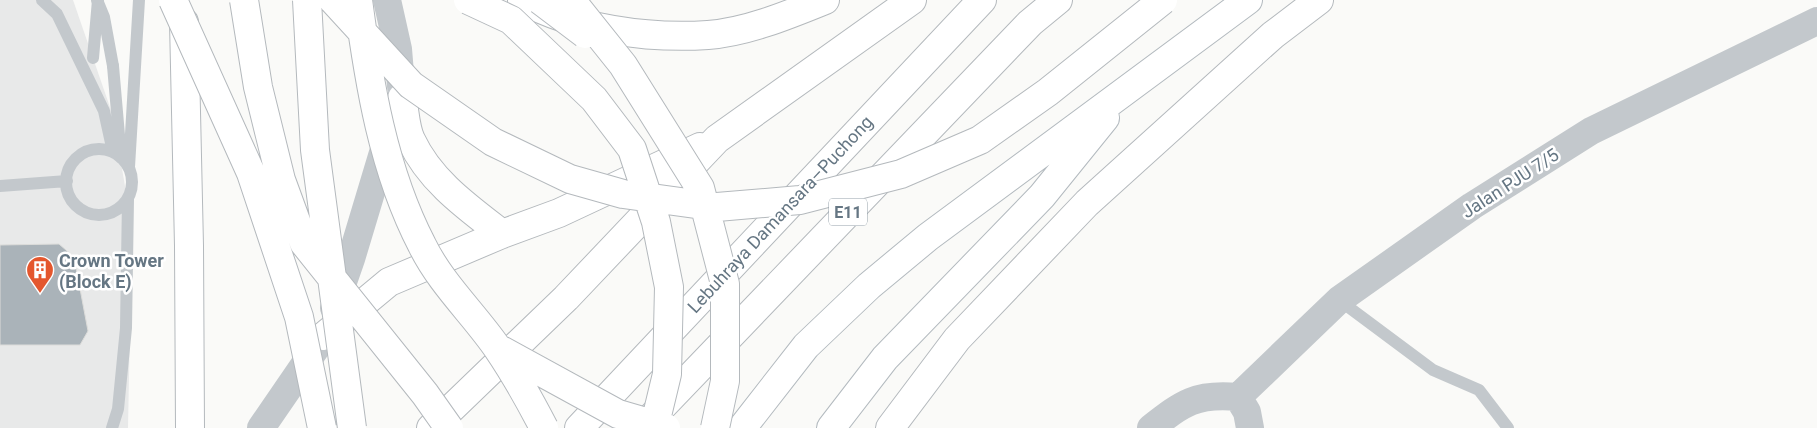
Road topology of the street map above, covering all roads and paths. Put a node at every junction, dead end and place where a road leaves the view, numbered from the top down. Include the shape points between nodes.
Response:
1 (42, 0) edge
2 (98, 0) edge
3 (138, 0) edge
4 (173, 0) edge
5 (184, 0) edge
6 (244, 0) edge
7 (307, 0) edge
8 (334, 0) edge
9 (358, 0) edge
10 (387, 0) edge
11 (468, 0) edge
12 (522, 0) edge
13 (540, 0) edge
14 (570, 0) edge
15 (824, 0) edge
16 (912, 0) edge
17 (982, 0) edge
18 (1058, 0) edge
19 (1163, 0) edge
20 (1248, 0) edge
21 (1319, 0) edge
22 (1817, 21) edge
23 (93, 58) dead end
24 (623, 65) junction
25 (1130, 88) junction
26 (402, 98) junction
27 (717, 138) junction
28 (123, 157) junction
29 (66, 181) junction
30 (0, 186) edge
31 (128, 199) junction
32 (502, 234) junction
33 (1339, 300) junction
34 (324, 336) junction
35 (498, 348) junction
36 (1238, 397) junction
37 (112, 428) edge
38 (190, 428) edge
39 (261, 428) edge
40 (322, 428) edge
41 (352, 428) edge
42 (431, 428) edge
43 (448, 428) edge
44 (544, 428) edge
45 (578, 428) edge
46 (642, 428) edge
47 (654, 428) edge
48 (666, 428) edge
49 (715, 428) edge
50 (742, 428) edge
51 (831, 428) edge
52 (890, 428) edge
53 (1151, 428) edge
54 (1250, 428) edge
55 (1508, 428) edge

1 - 28 lane via 57,14
2 - 23 lane
2 - 28 lane, bridge via 113,66
3 - 28 lane
4 - 40 main road, bridge via 250,173 299,317
5 - 38 main road, bridge via 190,246
6 - 43 main road, bridge via 260,96 281,180 304,242 425,394
7 - 41 main road, bridge via 316,150
8 - 19 main road, bridge via 411,85 493,142 570,179 623,194 717,206 800,200 901,174 980,140 1048,92
9 - 35 main road, bridge via 365,55 393,179 422,246 465,309
10 - 26 street via 398,50
11 - 47 main road, bridge via 511,20 594,99 632,149 656,222 669,287 667,374
12 - 15 main road, bridge via 577,21 641,34 709,35 774,21
13 - 24 main road, bridge
14 - 24 main road, bridge
16 - 27 main road
17 - 45 main road, Lebuhraya Damansara–Puchong / E11
18 - 46 main road, E11 via 1030,23
20 - 25 main road
21 - 52 main road via 1273,35 1087,203 957,339
22 - 33 street, Jalan PJU 7/5 via 1591,131 1472,206
24 - 49 main road, bridge via 700,188 725,284 725,381
25 - 50 main road via 928,237 869,286 806,346
25 - 51 main road via 1042,196 885,358
26 - 32 main road via 410,138 429,171 459,201
26 - 34 street
27 - 32 main road via 559,213
27 - 42 main road via 566,298
28 - 29 lane via 103,149 82,154 68,170
28 - 31 lane via 132,178
29 - 30 lane
29 - 31 lane via 73,202 90,214 112,213
31 - 37 lane via 126,328 118,409
32 - 34 main road via 389,282
33 - 36 street, Jalan PJU 7/5
33 - 55 lane via 1433,370 1480,390
34 - 39 street
35 - 44 main road, bridge
35 - 48 main road, bridge via 618,414
36 - 53 street via 1214,395 1198,398
36 - 54 street via 1247,412

